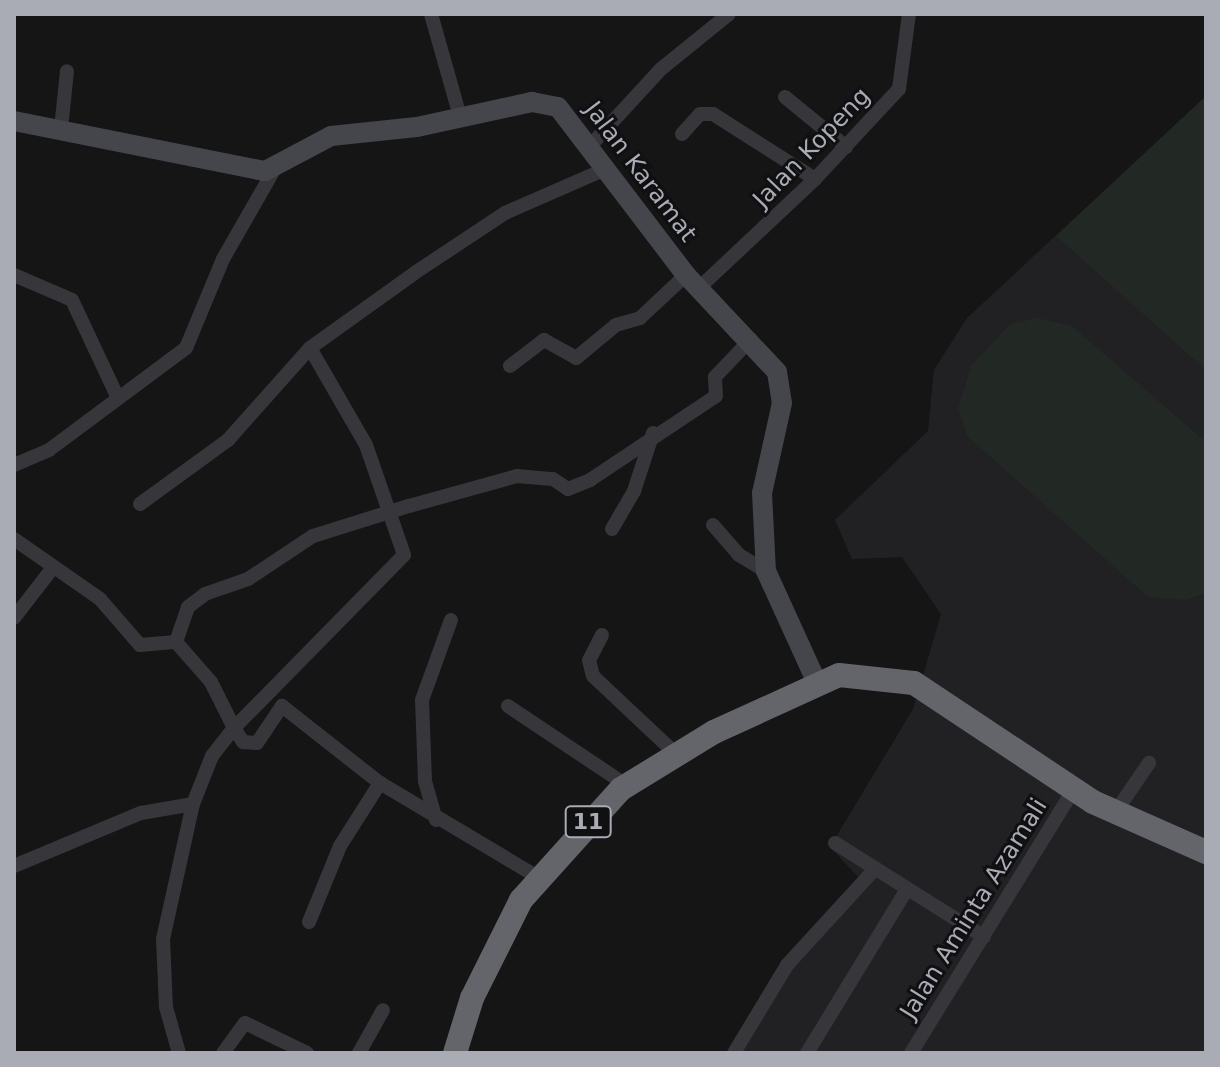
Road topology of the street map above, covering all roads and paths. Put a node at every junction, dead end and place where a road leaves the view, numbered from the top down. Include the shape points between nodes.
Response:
1 (431, 14) edge
2 (729, 14) edge
3 (909, 14) edge
4 (67, 71) dead end
5 (785, 97) dead end
6 (461, 120) junction
7 (14, 121) edge
8 (61, 129) junction
9 (682, 134) dead end
10 (591, 145) junction
11 (846, 147) junction
12 (608, 168) junction
13 (274, 170) junction
14 (815, 179) junction
15 (14, 275) edge
16 (692, 282) junction
17 (751, 339) junction
18 (310, 348) junction
19 (510, 366) dead end
20 (118, 398) junction
21 (653, 432) junction
22 (14, 465) edge
23 (140, 504) dead end
24 (389, 513) junction
25 (713, 525) dead end
26 (612, 529) dead end
27 (14, 539) edge
28 (51, 570) junction
29 (766, 571) junction
30 (14, 618) edge
31 (451, 620) dead end
32 (602, 635) dead end
33 (176, 642) junction
34 (817, 683) junction
35 (508, 706) dead end
36 (234, 728) junction
37 (676, 754) junction
38 (1149, 763) dead end
39 (380, 783) junction
40 (626, 785) junction
41 (1075, 787) junction
42 (193, 804) junction
43 (1121, 804) junction
44 (436, 820) junction
45 (1206, 837) edge
46 (835, 843) dead end
47 (1206, 852) edge
48 (14, 866) edge
49 (874, 870) junction
50 (536, 876) junction
51 (907, 889) junction
52 (309, 922) dead end
53 (984, 937) junction
54 (383, 1010) dead end
55 (179, 1053) edge
56 (223, 1053) edge
57 (307, 1053) edge
58 (359, 1053) edge
59 (455, 1053) edge
60 (734, 1053) edge
61 (807, 1053) edge
62 (911, 1053) edge

1 - 6 street
2 - 10 street via 661,69
3 - 11 street, Jalan Kopeng via 902,83
4 - 8 street
5 - 11 street
6 - 10 street, Jalan Karamat via 551,103
6 - 13 street, Jalan Karamat via 331,136
7 - 8 street
8 - 13 street
9 - 14 street via 700,114 713,114
10 - 12 street, Jalan Karamat
11 - 14 street, Jalan Kopeng
12 - 16 street, Jalan Karamat
12 - 18 street via 498,217
13 - 20 street via 223,259 191,341
14 - 16 street, Jalan Kopeng
15 - 20 street via 72,300
16 - 17 street, Jalan Karamat
16 - 19 street, Jalan Kopeng via 640,318 616,325 576,358 544,340
17 - 21 street via 717,374 716,396
17 - 29 street, Jalan Karamat via 777,372 782,395 763,483
18 - 23 street via 228,440
18 - 24 street via 366,445
20 - 22 street via 49,450
21 - 24 street via 571,489 553,479 517,476
21 - 26 street via 634,491
24 - 33 street via 313,536 248,579 205,594 180,621
24 - 36 street via 403,545 400,562
25 - 29 street via 739,555
27 - 28 street
28 - 30 street
28 - 33 street via 100,599 140,645
29 - 34 street, Jalan Karamat
31 - 44 street via 422,700 425,781
32 - 37 street via 589,660 593,676
33 - 36 street via 211,682
34 - 37 highway, 11
34 - 41 highway, 11 via 861,674 914,683
35 - 40 street
36 - 39 street via 243,742 257,743 282,706
36 - 42 street via 212,756
37 - 40 highway, 11
38 - 43 street
39 - 44 street
39 - 52 street via 340,846
40 - 50 highway, 11
41 - 43 highway, 11
41 - 47 highway, 11 via 1093,802
41 - 53 street, Jalan Aminta Azamali
42 - 48 street via 141,813
42 - 55 street via 163,939 166,1007
43 - 45 highway, 11
44 - 50 street
46 - 49 street
49 - 51 street
49 - 60 street via 787,965
50 - 59 highway, 11 via 494,948
51 - 53 street
51 - 61 street
53 - 62 street, Jalan Aminta Azamali
54 - 58 street
56 - 57 street via 245,1023

